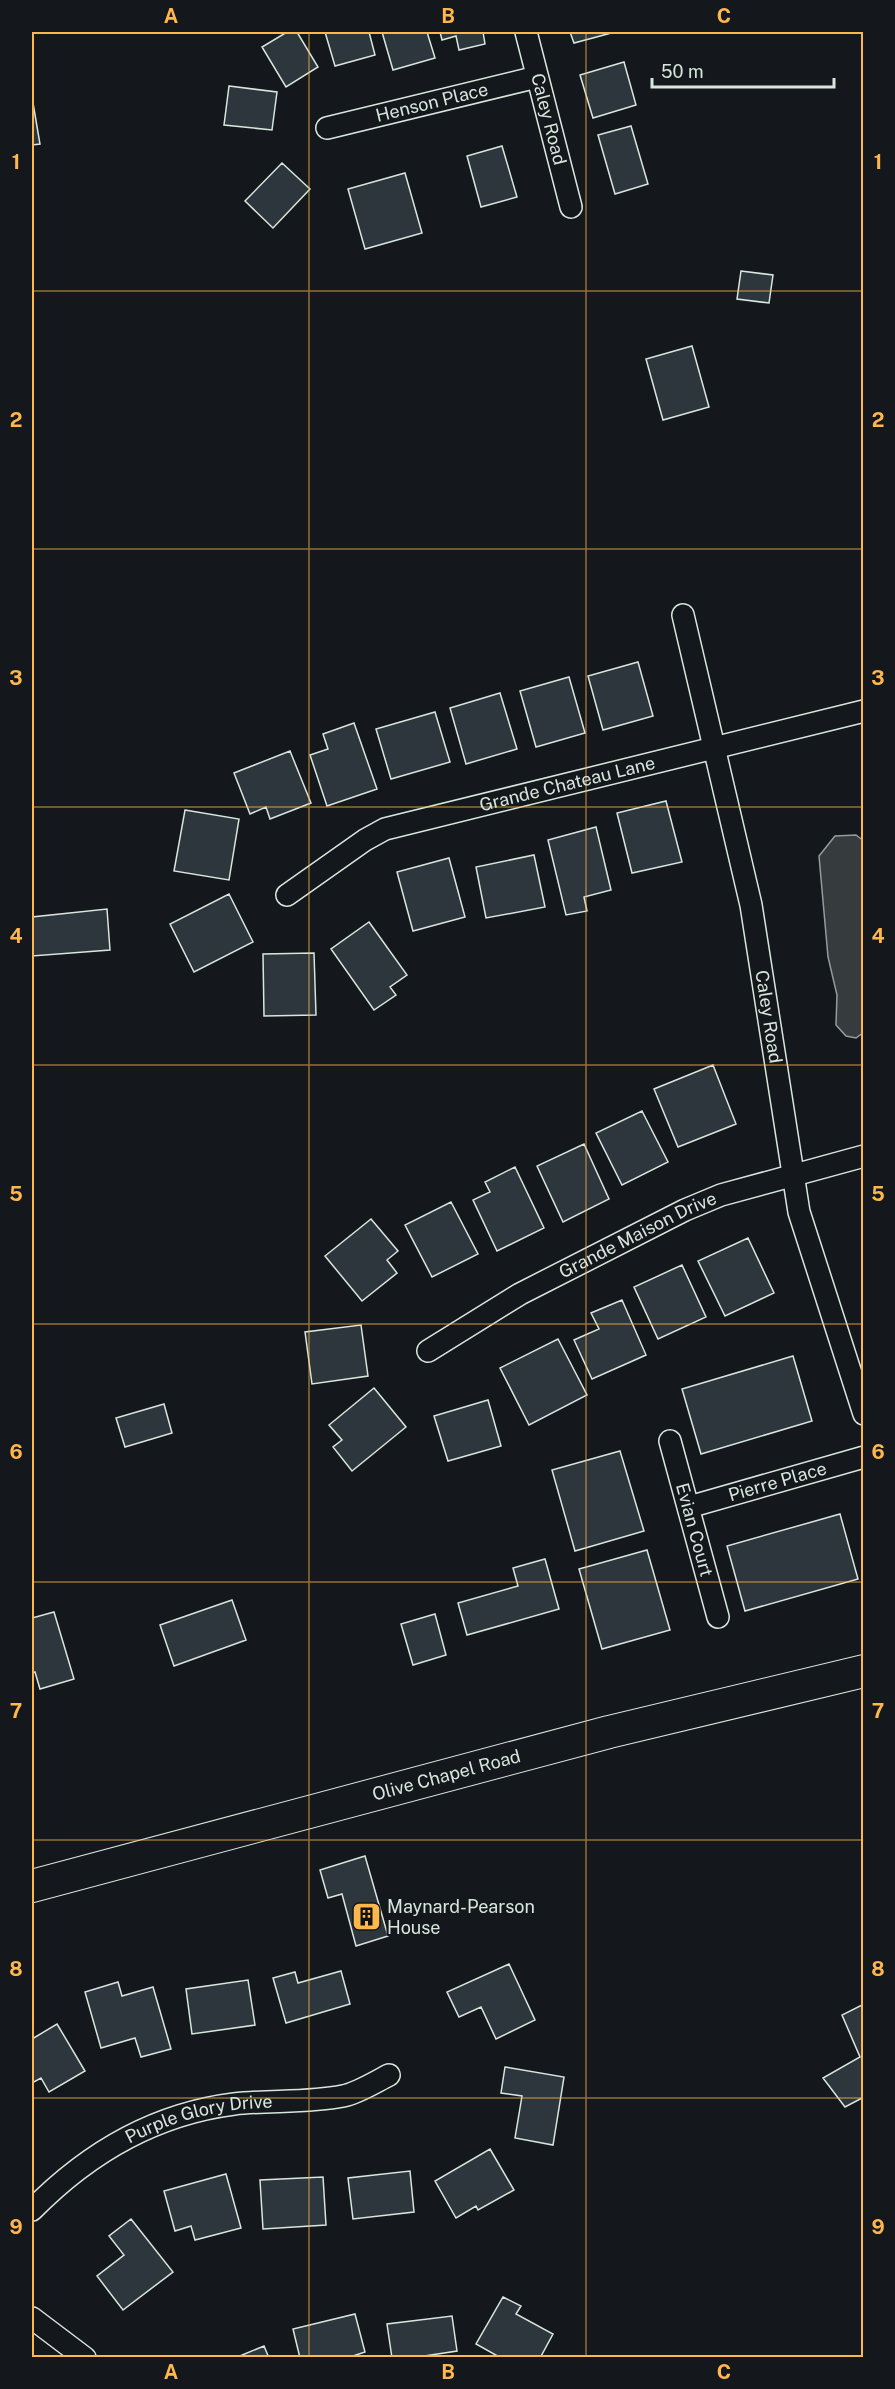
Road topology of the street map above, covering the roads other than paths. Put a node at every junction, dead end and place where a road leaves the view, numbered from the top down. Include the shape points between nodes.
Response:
1 (526, 32) edge
2 (537, 77) junction
3 (327, 128) dead end
4 (571, 207) dead end
5 (683, 615) dead end
6 (864, 711) edge
7 (714, 747) junction
8 (287, 895) dead end
9 (864, 1156) edge
10 (793, 1174) junction
11 (428, 1351) dead end
12 (864, 1414) edge
13 (670, 1441) dead end
14 (864, 1456) edge
15 (689, 1507) junction
16 (718, 1617) dead end
17 (864, 1671) edge
18 (32, 1886) edge
19 (389, 2075) dead end
20 (32, 2210) edge
21 (32, 2318) edge
22 (85, 2358) edge

1 - 2 street, Caley Road
2 - 3 street, Henson Place
2 - 4 street, Caley Road
5 - 7 street, Caley Road
6 - 7 street, Grande Chateau Lane
7 - 8 street, Grande Chateau Lane via 385,829
7 - 10 street, Caley Road via 753,915
9 - 10 street, Grande Maison Drive
10 - 11 street, Grande Maison Drive via 685,1210 520,1294
10 - 12 street, Caley Road via 799,1212
13 - 15 street, Evian Court
14 - 15 street, Pierre Place
15 - 16 street, Evian Court
17 - 18 main road, Olive Chapel Road via 609,1732
19 - 20 street, Purple Glory Drive via 345,2096 233,2104 192,2112 152,2126 83,2164
21 - 22 street

